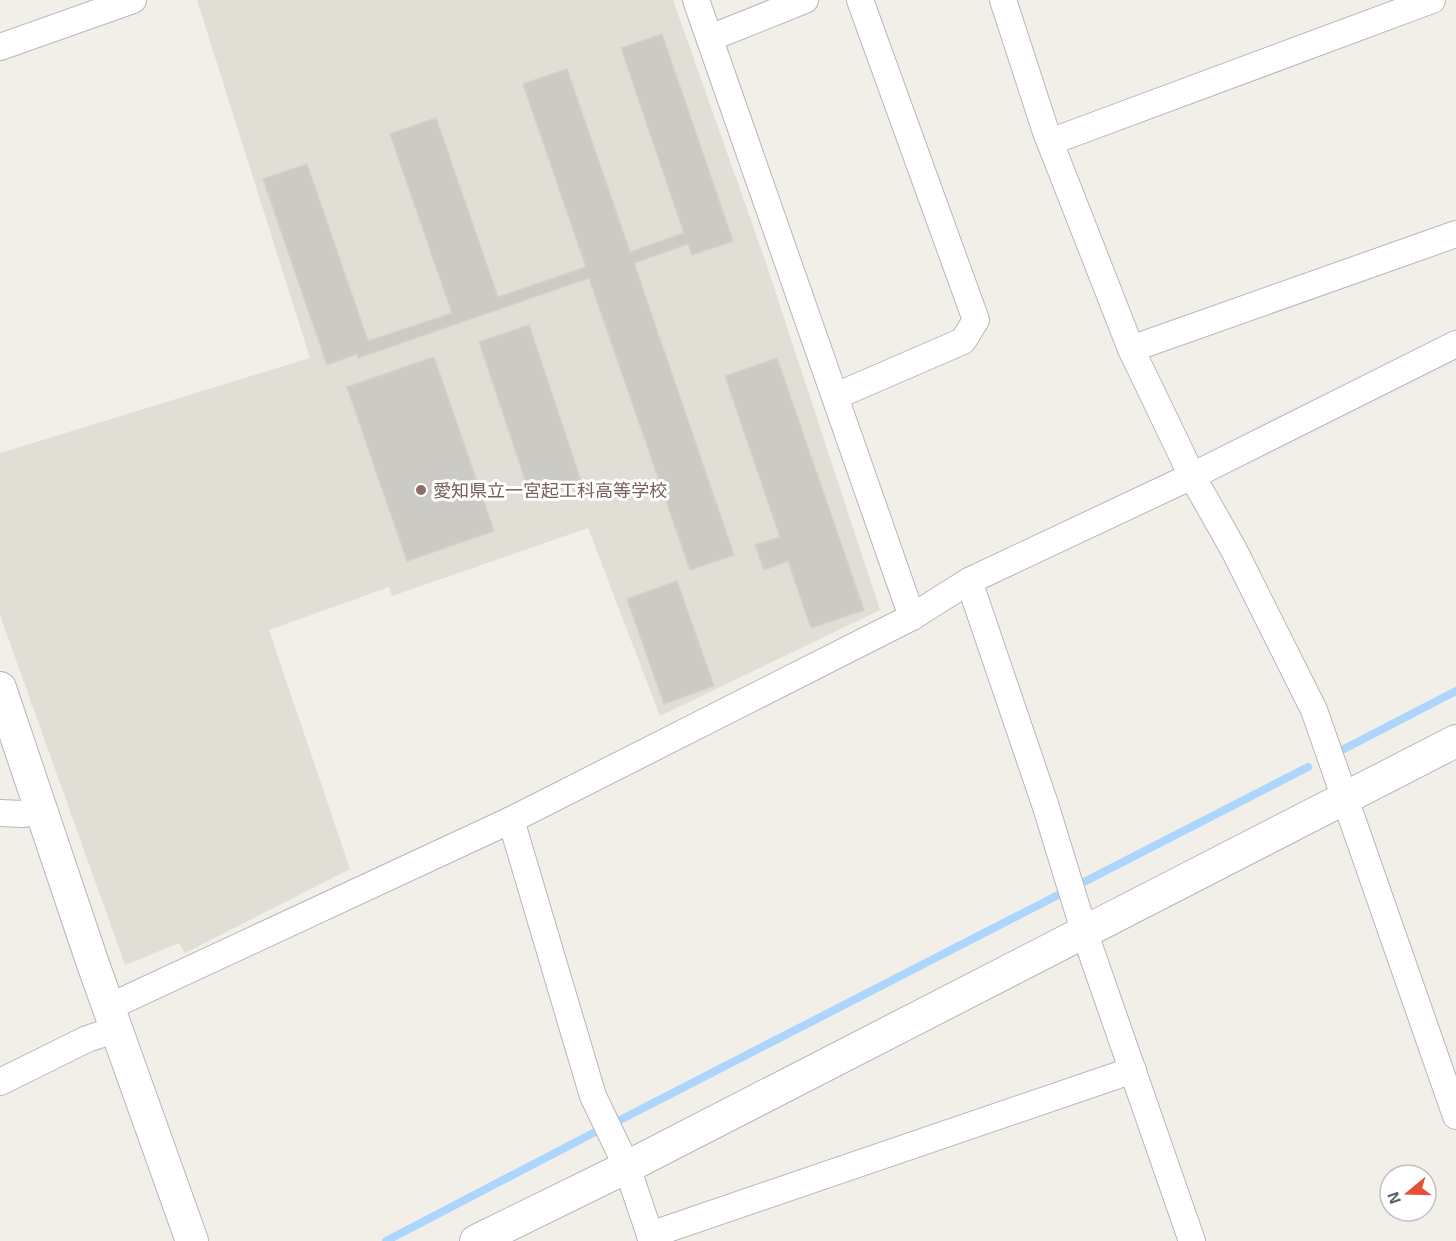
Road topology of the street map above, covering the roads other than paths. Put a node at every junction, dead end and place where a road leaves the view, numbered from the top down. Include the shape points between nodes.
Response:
1 (133, 0) edge
2 (696, 0) edge
3 (805, 0) edge
4 (860, 0) edge
5 (1003, 0) edge
6 (1432, 0) edge
7 (710, 38) junction
8 (0, 47) edge
9 (1050, 142) junction
10 (1456, 234) edge
11 (1456, 344) edge
12 (1131, 349) junction
13 (836, 396) junction
14 (1192, 476) junction
15 (969, 581) junction
16 (912, 617) junction
17 (0, 688) edge
18 (1456, 741) edge
19 (1346, 798) junction
20 (43, 811) junction
21 (0, 813) edge
22 (511, 820) junction
23 (1084, 934) junction
24 (113, 1018) junction
25 (1132, 1070) junction
26 (0, 1082) edge
27 (1456, 1116) edge
28 (627, 1167) junction
29 (651, 1238) edge
30 (192, 1241) edge
31 (476, 1241) edge
32 (1192, 1241) edge

1 - 8 street
2 - 7 street
3 - 7 street
4 - 13 street via 976,320 963,341
5 - 9 street
6 - 9 street
7 - 13 street
9 - 12 street
10 - 12 street
11 - 14 street
12 - 14 street
13 - 16 street
14 - 15 street
14 - 19 street via 1234,550 1314,710
15 - 16 street
15 - 23 street via 1045,804
16 - 22 street
17 - 20 street
18 - 19 street
19 - 23 street
19 - 27 street
20 - 21 street
20 - 24 street
22 - 24 street
22 - 28 street via 593,1096
23 - 25 street
23 - 28 street
24 - 26 street via 87,1040
24 - 30 street
25 - 29 street
25 - 32 street
28 - 29 street
28 - 31 street

